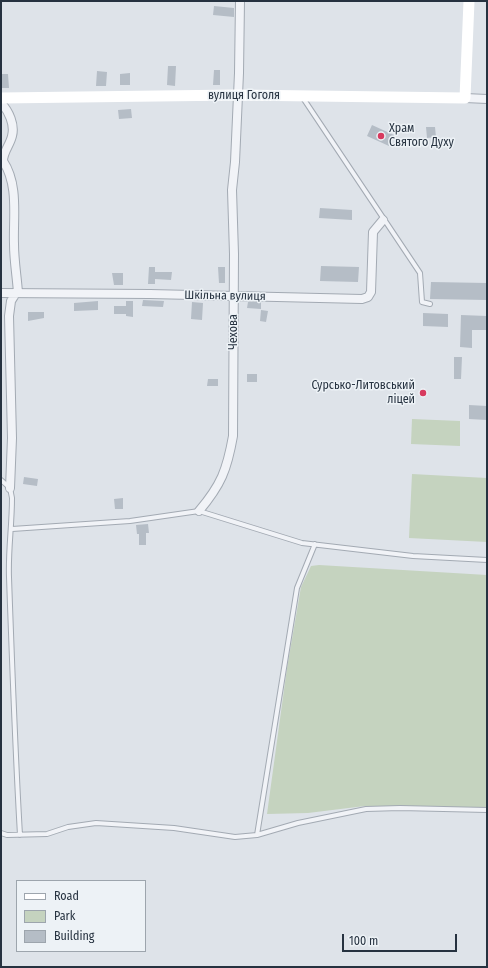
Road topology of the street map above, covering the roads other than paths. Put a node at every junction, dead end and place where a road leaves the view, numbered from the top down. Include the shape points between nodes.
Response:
1 (240, 1) edge
2 (469, 1) edge
3 (237, 95) junction
4 (302, 96) junction
5 (1, 98) edge
6 (465, 98) junction
7 (487, 99) edge
8 (1, 103) edge
9 (383, 220) junction
10 (1, 293) edge
11 (17, 293) junction
12 (234, 296) junction
13 (430, 304) dead end
14 (1, 480) edge
15 (10, 488) junction
16 (199, 511) junction
17 (12, 529) junction
18 (315, 544) junction
19 (487, 560) edge
20 (487, 810) edge
21 (1, 833) edge
22 (20, 835) junction
23 (257, 835) junction

1 - 3 street, Чехова
2 - 6 street
3 - 4 street, вулиця Гоголя
3 - 5 street, вулиця Гоголя
3 - 12 street, Чехова via 232,190
4 - 6 street, вулиця Гоголя
4 - 9 lane
6 - 7 street, вулиця Гоголя
8 - 11 street via 13,127 3,161 10,171 16,210 14,247
9 - 12 street, Шкільна вулиця via 373,232 371,289 370,295 365,298
9 - 13 lane via 420,273 422,302
10 - 11 street, Шкільна вулиця
11 - 12 street, Шкільна вулиця
11 - 15 street via 11,301 9,316 12,438
12 - 16 street, Чехова via 234,436 228,465 220,483
14 - 15 lane
15 - 17 lane
16 - 17 lane via 130,521
16 - 18 lane via 266,533
17 - 22 lane via 9,576 14,671 14,742
18 - 19 lane via 413,556
18 - 23 lane via 297,588
20 - 23 lane via 366,809 298,823
21 - 22 lane
22 - 23 lane via 47,834 68,827 96,823 174,828 235,837

